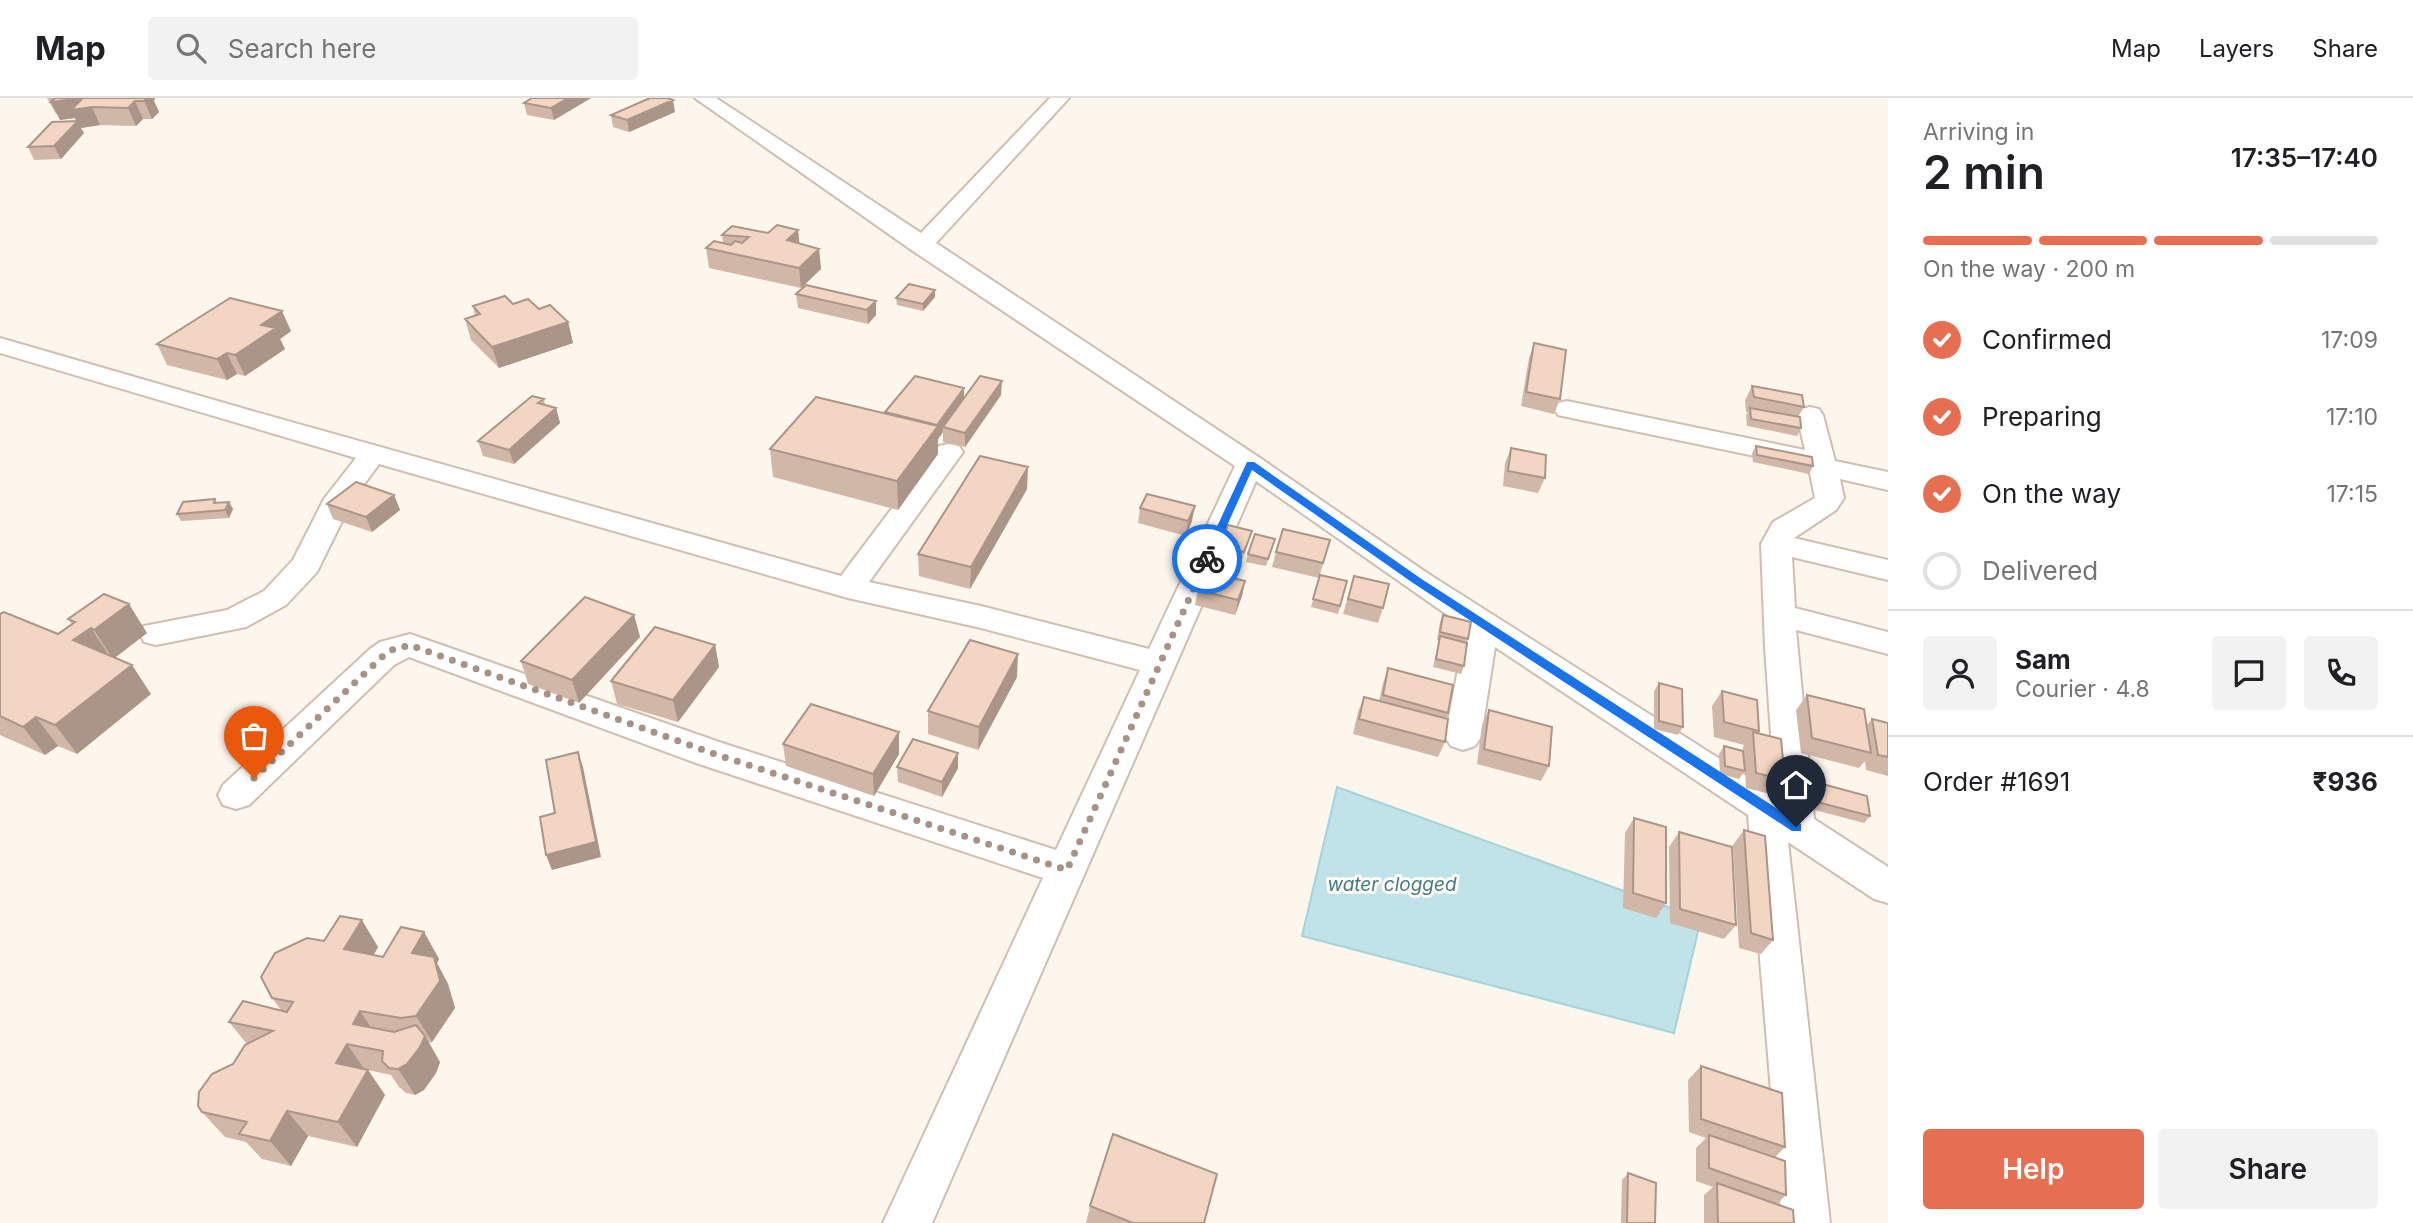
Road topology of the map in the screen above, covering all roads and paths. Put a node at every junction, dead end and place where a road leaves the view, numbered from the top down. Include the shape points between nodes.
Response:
1 (704, 98) edge
2 (1060, 98) edge
3 (921, 246) junction
4 (0, 345) edge
5 (1567, 409) dead end
6 (1810, 415) dead end
7 (949, 452) dead end
8 (373, 454) junction
9 (1250, 464) junction
10 (1823, 464) junction
11 (1888, 481) edge
12 (1776, 544) junction
13 (1888, 570) edge
14 (848, 588) junction
15 (1780, 615) junction
16 (1483, 624) junction
17 (156, 634) dead end
18 (1888, 643) edge
19 (1160, 664) junction
20 (1462, 737) dead end
21 (236, 795) dead end
22 (1781, 818) junction
23 (1067, 870) junction
24 (1888, 887) edge
25 (907, 1223) edge
26 (1806, 1223) edge

1 - 3 street
2 - 3 street
3 - 9 street
4 - 8 street
5 - 10 street
6 - 10 street
7 - 14 street
8 - 14 street
8 - 17 street via 338,499 306,565 275,598 235,619
9 - 16 street
9 - 19 street
10 - 11 street
10 - 12 street via 1830,498 1784,529
12 - 13 street
12 - 15 street
14 - 19 street
15 - 18 street
15 - 22 street
16 - 20 street
16 - 22 street
19 - 23 street
21 - 23 street via 382,657 410,645 709,752
22 - 24 street
22 - 26 street
23 - 25 street

